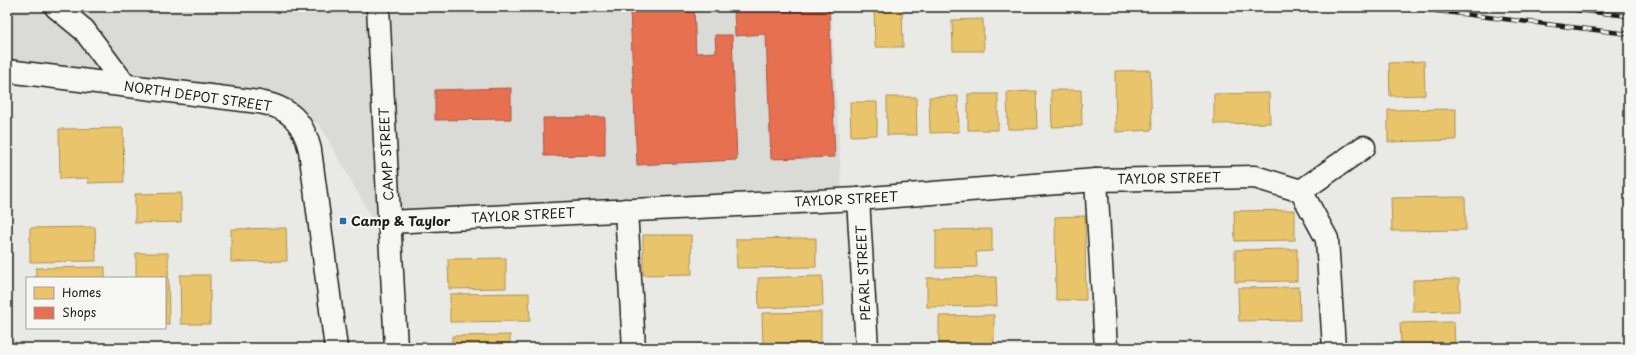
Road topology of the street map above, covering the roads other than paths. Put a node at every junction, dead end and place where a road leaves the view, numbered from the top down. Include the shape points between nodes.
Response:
1 (56, 7) edge
2 (378, 7) edge
3 (7, 71) edge
4 (125, 85) junction
5 (1364, 147) dead end
6 (1096, 180) junction
7 (1301, 191) junction
8 (858, 199) junction
9 (626, 210) junction
10 (389, 222) junction
11 (336, 348) edge
12 (396, 348) edge
13 (634, 348) edge
14 (867, 348) edge
15 (1106, 348) edge
16 (1334, 348) edge

1 - 4 street via 84,30
2 - 10 street, CAMP STREET
3 - 4 street, NORTH DEPOT STREET
4 - 11 street, NORTH DEPOT STREET via 269,104 287,112 300,125 308,142 314,169
5 - 7 street
6 - 7 street, TAYLOR STREET via 1255,177
6 - 8 street, TAYLOR STREET
6 - 15 street
7 - 16 street via 1327,239
8 - 9 street, TAYLOR STREET
8 - 14 street, PEARL STREET
9 - 10 street, TAYLOR STREET
9 - 13 street
10 - 12 street, CAMP STREET

